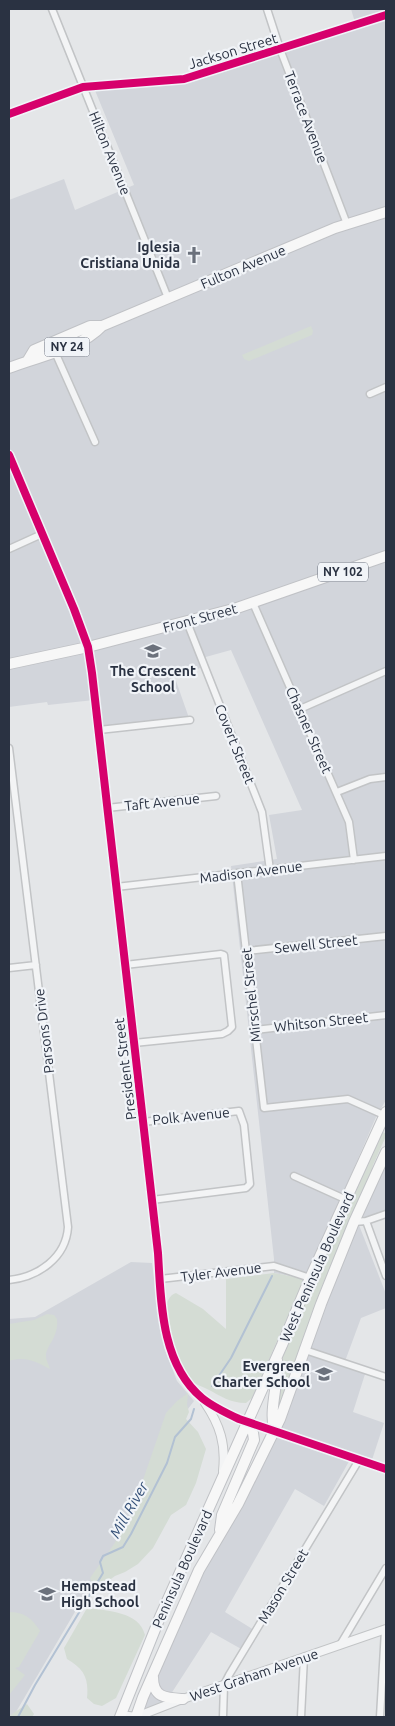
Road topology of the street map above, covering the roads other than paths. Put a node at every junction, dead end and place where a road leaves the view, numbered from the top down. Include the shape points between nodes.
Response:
1 (52, 9) edge
2 (267, 9) edge
3 (386, 14) edge
4 (280, 49) junction
5 (83, 87) junction
6 (9, 114) edge
7 (386, 212) edge
8 (347, 224) junction
9 (168, 298) junction
10 (102, 326) junction
11 (56, 352) junction
12 (28, 360) junction
13 (9, 368) edge
14 (386, 387) edge
15 (370, 394) dead end
16 (95, 442) dead end
17 (9, 455) edge
18 (42, 534) junction
19 (9, 549) edge
20 (386, 556) edge
21 (253, 603) junction
22 (187, 622) junction
23 (88, 647) junction
24 (9, 664) edge
25 (386, 671) edge
26 (300, 709) junction
27 (190, 720) dead end
28 (99, 730) junction
29 (9, 748) edge
30 (386, 777) edge
31 (337, 792) junction
32 (216, 796) dead end
33 (108, 808) junction
34 (386, 856) edge
35 (354, 860) junction
36 (270, 870) junction
37 (237, 874) junction
38 (116, 887) junction
39 (386, 936) edge
40 (246, 951) junction
41 (36, 965) junction
42 (125, 965) junction
43 (9, 968) edge
44 (386, 1015) edge
45 (255, 1030) junction
46 (134, 1043) junction
47 (386, 1114) edge
48 (143, 1122) junction
49 (386, 1152) edge
50 (294, 1176) dead end
51 (152, 1200) junction
52 (347, 1200) junction
53 (386, 1214) edge
54 (366, 1220) junction
55 (354, 1222) junction
56 (386, 1276) edge
57 (310, 1278) junction
58 (160, 1279) junction
59 (9, 1280) edge
60 (305, 1350) junction
61 (277, 1356) junction
62 (386, 1377) edge
63 (201, 1397) junction
64 (247, 1422) junction
65 (274, 1430) junction
66 (359, 1460) junction
67 (386, 1469) edge
68 (222, 1479) junction
69 (220, 1534) junction
70 (386, 1568) edge
71 (385, 1629) edge
72 (340, 1645) junction
73 (304, 1657) junction
74 (153, 1674) junction
75 (224, 1685) junction
76 (183, 1699) junction
77 (121, 1716) edge
78 (136, 1717) edge
79 (223, 1717) edge
80 (301, 1717) edge
81 (380, 1717) edge

1 - 5 street, Hilton Avenue
2 - 4 street, Terrace Avenue
3 - 4 street, Jackson Street
4 - 5 street, Jackson Street via 184,79
4 - 8 street, Terrace Avenue
5 - 6 street, Jackson Street
5 - 9 street, Hilton Avenue
7 - 8 main road, Fulton Avenue / NY 24
8 - 9 main road, Fulton Avenue / NY 24
9 - 10 main road, Fulton Avenue / NY 24
10 - 11 main road, Fulton Avenue / NY 24 via 94,334
10 - 12 main road, Fulton Avenue via 90,326 34,350
11 - 12 main road, Fulton Avenue / NY 24
11 - 16 street
12 - 13 main road, Fulton Avenue / NY 24
14 - 15 street
17 - 18 street, President Street
18 - 19 street
18 - 23 street, President Street
20 - 21 main road, Front Street / NY 102
21 - 22 main road, Front Street / NY 102
21 - 26 street, Chasner Street
22 - 23 main road, Front Street / NY 102
22 - 36 street, Covert Street via 262,812
23 - 24 main road, Front Street / NY 102
23 - 28 street, President Street
25 - 26 street
26 - 31 street, Chasner Street
27 - 28 street
28 - 33 street, President Street
29 - 41 street, Parsons Drive
30 - 31 street via 370,779
31 - 35 street, Chasner Street via 349,822
32 - 33 street, Taft Avenue
33 - 38 street, President Street
34 - 35 street, Madison Avenue
35 - 36 street, Madison Avenue
36 - 37 street, Madison Avenue
37 - 38 street, Madison Avenue
37 - 40 street, Mirschel Street
38 - 42 street, President Street
39 - 40 street, Sewell Street
40 - 45 street, Mirschel Street
41 - 43 street
41 - 59 street, Parsons Drive via 67,1236 54,1260 25,1277
42 - 46 street, President Street
42 - 46 street via 215,953 224,955 232,1027 228,1031
44 - 45 street, Whitson Street
45 - 47 street, Mirschel Street via 264,1108 348,1099
46 - 48 street, President Street
47 - 52 main road, West Peninsula Boulevard
48 - 51 street, President Street
48 - 51 street, Polk Avenue via 239,1111 244,1125 250,1184 246,1188
49 - 55 main road, West Peninsula Boulevard
50 - 52 street
51 - 58 street, President Street
52 - 57 main road, West Peninsula Boulevard
53 - 54 street
54 - 55 street
54 - 56 street
55 - 60 main road, West Peninsula Boulevard
57 - 58 street, Tyler Avenue via 274,1266
57 - 61 main road, West Peninsula Boulevard
58 - 63 street, President Street via 170,1346 176,1362
60 - 62 street
60 - 65 main road, West Peninsula Boulevard
61 - 64 main road, West Peninsula Boulevard
61 - 65 main road
63 - 64 street, President Street via 216,1409
63 - 68 street via 215,1417 221,1433 225,1454
64 - 65 street, President Street
64 - 68 main road, Peninsula Boulevard
64 - 69 main road via 254,1440 222,1515
65 - 66 street, President Street
65 - 69 main road, Peninsula Boulevard
66 - 67 street, President Street
66 - 75 street, Mason Street
68 - 77 main road, Peninsula Boulevard via 160,1617
69 - 74 main road, Peninsula Boulevard via 199,1570
70 - 72 street
71 - 72 street, West Graham Avenue
71 - 81 street
72 - 73 street, West Graham Avenue
73 - 75 street, West Graham Avenue
73 - 80 street
74 - 76 main road via 156,1691 167,1698
74 - 78 main road, Peninsula Boulevard
75 - 76 street, West Graham Avenue
75 - 79 street, Mason Street
76 - 78 street, West Graham Avenue
77 - 78 street

